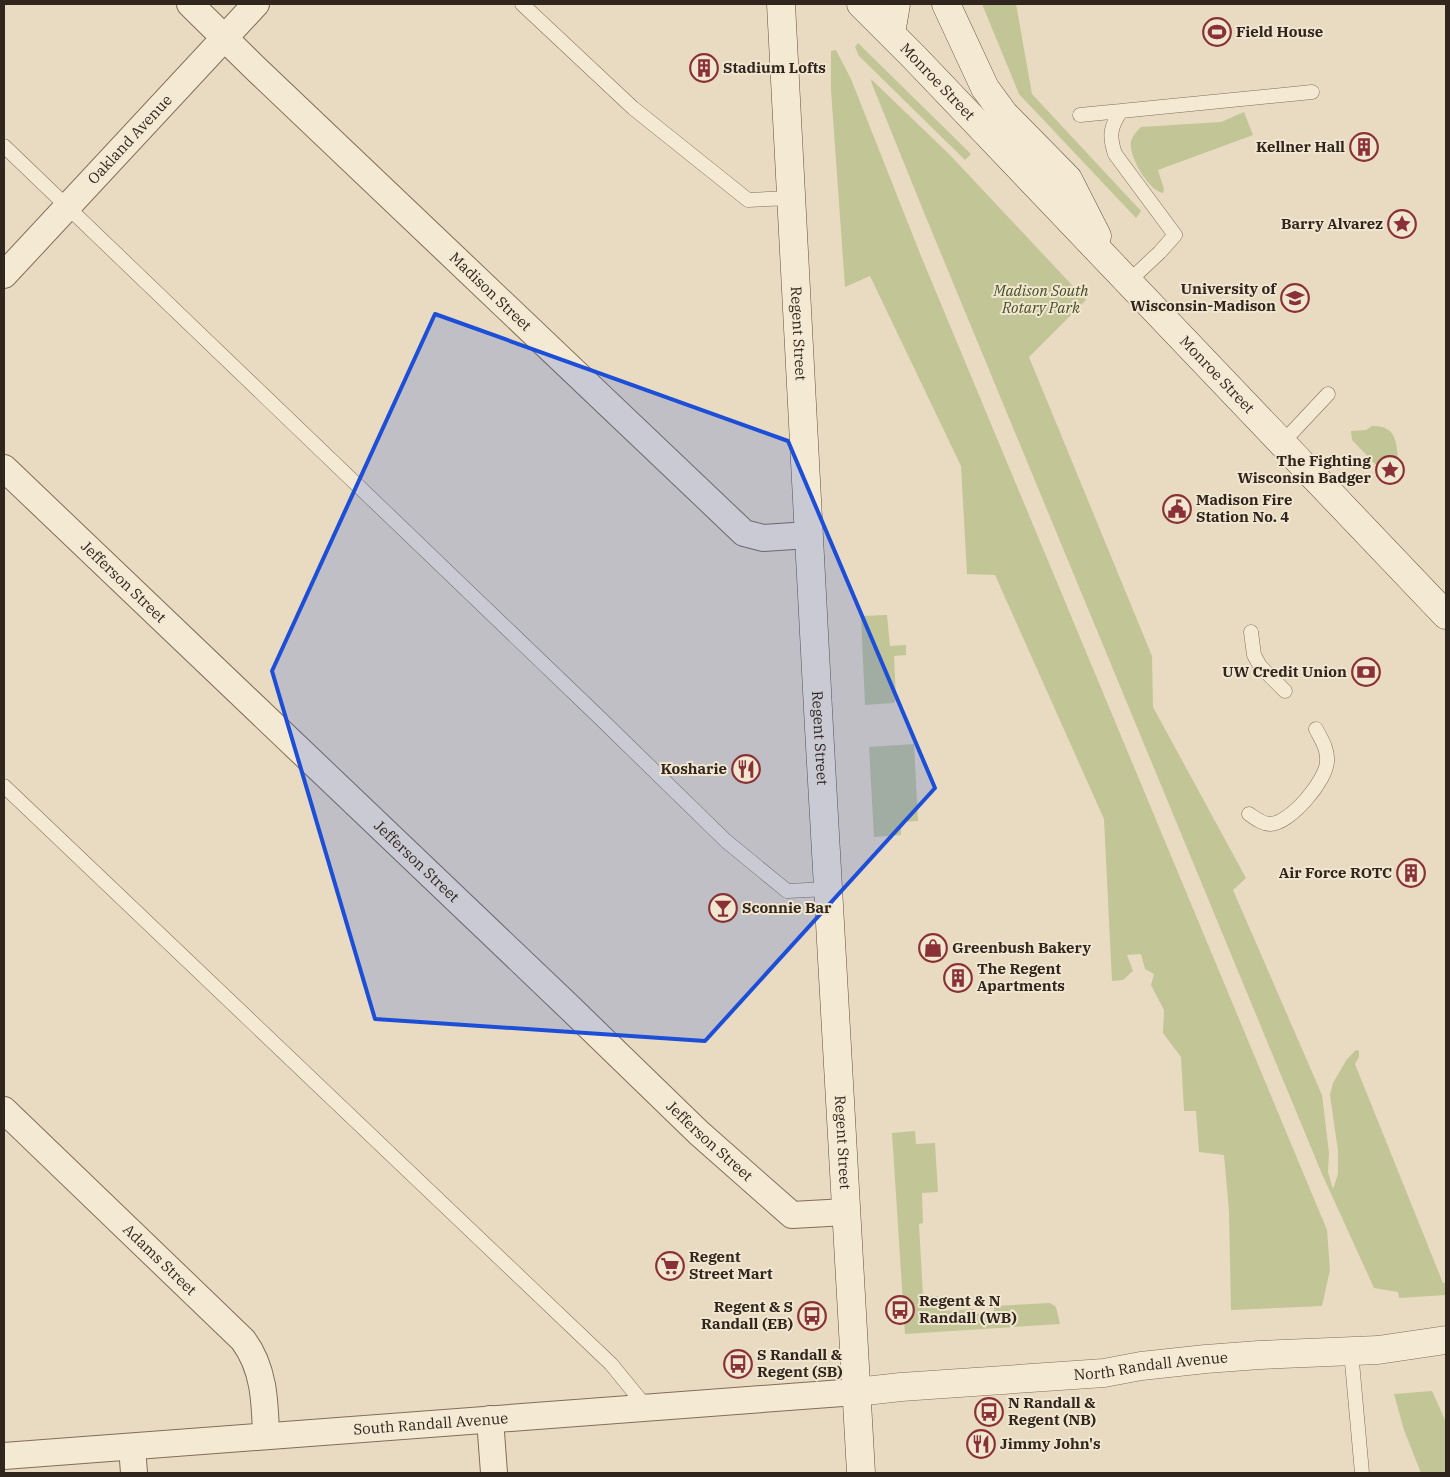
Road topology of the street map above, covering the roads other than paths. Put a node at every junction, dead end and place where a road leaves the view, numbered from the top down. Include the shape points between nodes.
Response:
1 (190, 4) edge
2 (256, 4) edge
3 (522, 4) edge
4 (781, 4) edge
5 (861, 4) edge
6 (896, 4) edge
7 (946, 4) edge
8 (892, 33) junction
9 (224, 38) junction
10 (1312, 92) dead end
11 (1121, 111) junction
12 (1080, 115) dead end
13 (4, 146) edge
14 (791, 198) junction
15 (68, 207) junction
16 (1120, 273) junction
17 (4, 275) edge
18 (1328, 394) dead end
19 (1282, 443) junction
20 (4, 468) edge
21 (809, 535) junction
22 (1446, 615) edge
23 (1251, 632) dead end
24 (1285, 691) dead end
25 (1316, 729) dead end
26 (4, 786) edge
27 (1249, 814) dead end
28 (828, 889) junction
29 (4, 1110) edge
30 (846, 1212) junction
31 (1446, 1340) edge
32 (1351, 1351) junction
33 (856, 1392) junction
34 (646, 1408) junction
35 (490, 1419) junction
36 (266, 1435) junction
37 (132, 1447) junction
38 (4, 1456) edge
39 (134, 1473) edge
40 (494, 1473) edge
41 (861, 1473) edge
42 (1362, 1473) edge

1 - 9 street, Madison Street
2 - 9 street, Oakland Avenue
3 - 14 lane via 634,108 748,200
4 - 14 main road, Regent Street
5 - 8 main road, Monroe Street
6 - 8 main road
7 - 16 main road via 985,88 1004,114 1068,179
8 - 16 main road, Monroe Street
9 - 15 street, Oakland Avenue
9 - 21 street, Madison Street via 744,533 762,538
10 - 11 lane
11 - 12 lane
11 - 16 lane via 1111,133 1116,154 1175,235 1160,252
13 - 15 lane
14 - 21 main road, Regent Street
15 - 17 street, Oakland Avenue
15 - 28 lane via 726,841 787,891
16 - 19 main road, Monroe Street
18 - 19 lane
19 - 22 main road, Monroe Street
20 - 30 street, Jefferson Street via 706,1140 792,1215
21 - 28 main road, Regent Street
23 - 24 lane via 1254,655 1260,666
25 - 27 lane via 1328,763 1316,788 1284,819 1270,824
26 - 34 lane via 611,1364
28 - 30 main road, Regent Street
29 - 36 street, Adams Street via 243,1340 258,1364
30 - 33 main road, Regent Street
31 - 32 main road, North Randall Avenue
32 - 33 main road, North Randall Avenue via 1206,1359 1104,1373
32 - 42 lane
33 - 34 street, South Randall Avenue
33 - 41 main road, Regent Street
34 - 35 street, South Randall Avenue
35 - 36 street, South Randall Avenue
35 - 40 street
36 - 37 street, South Randall Avenue
37 - 38 street, South Randall Avenue
37 - 39 street

